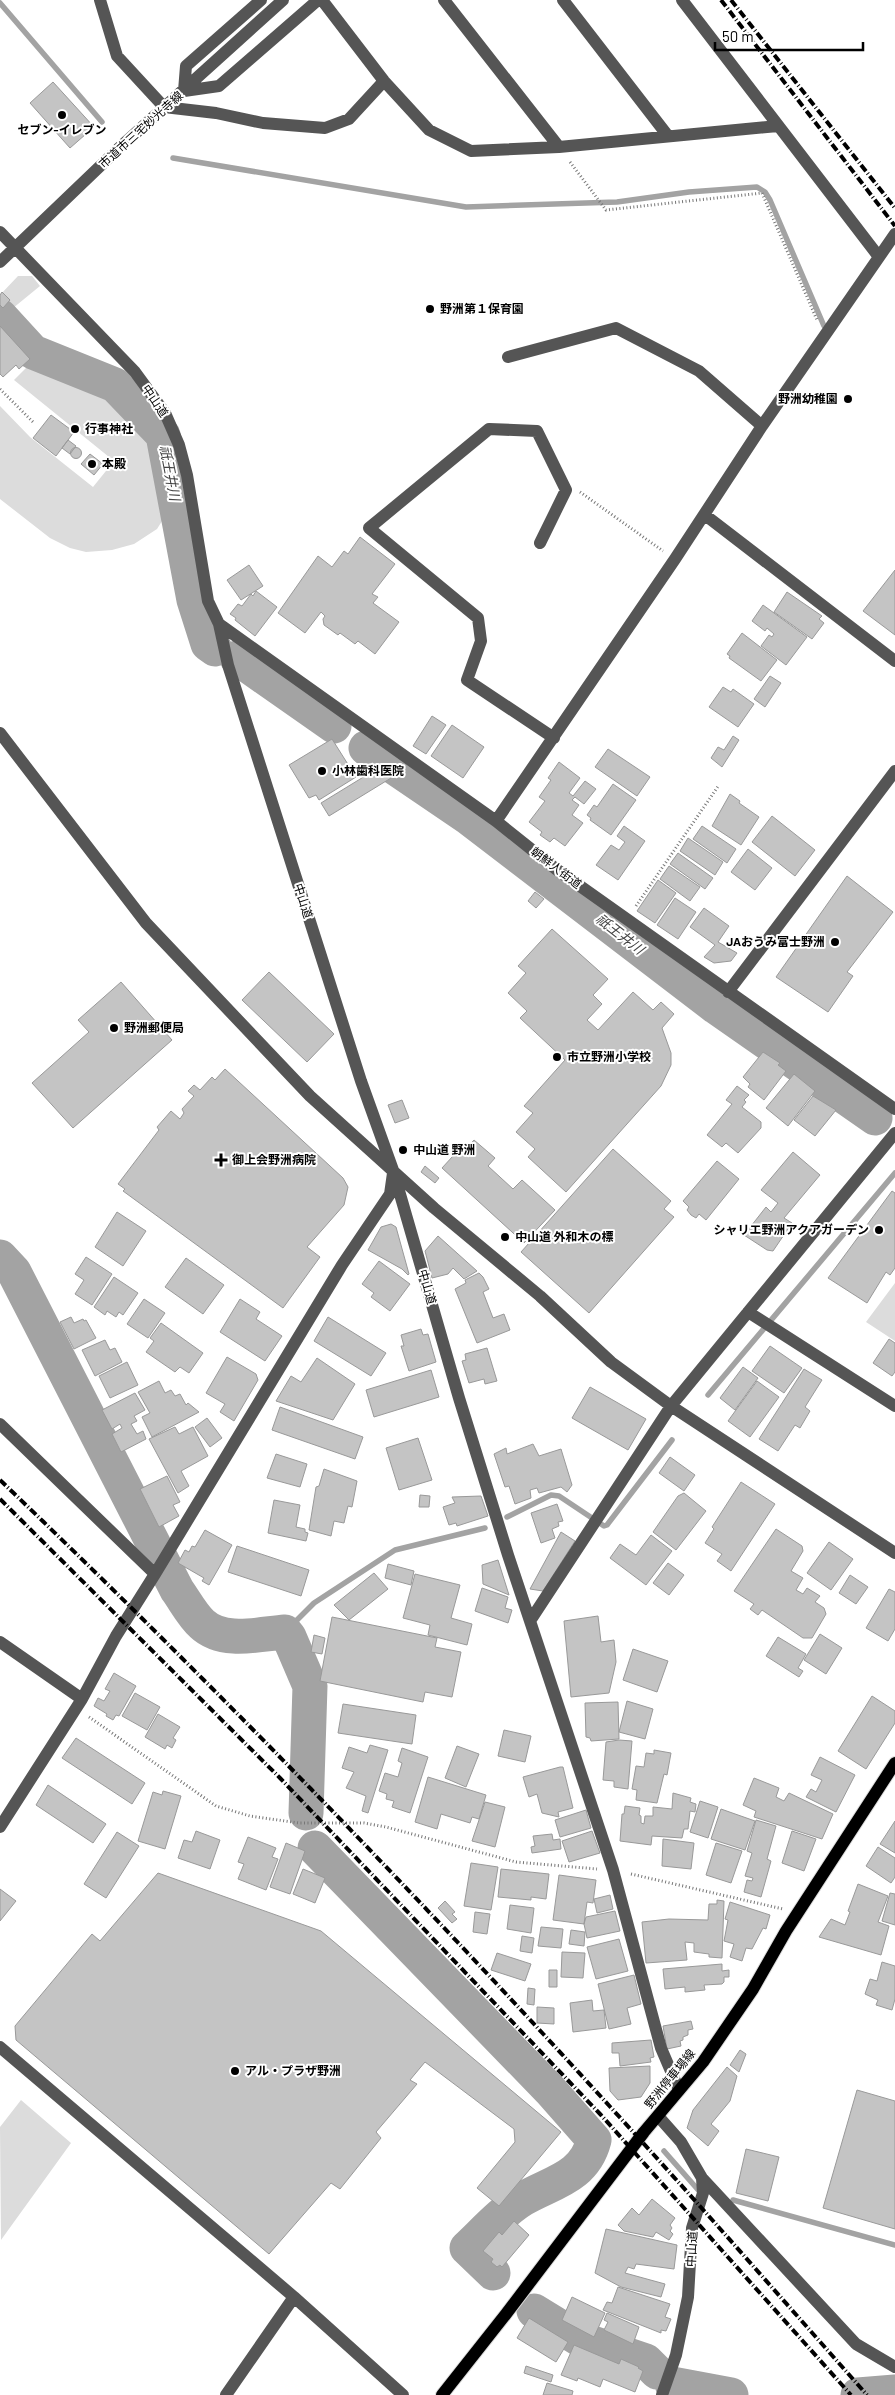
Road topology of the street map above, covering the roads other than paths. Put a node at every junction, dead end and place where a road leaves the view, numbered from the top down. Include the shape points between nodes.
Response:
1 (100, 0) edge
2 (261, 0) edge
3 (284, 0) edge
4 (318, 0) edge
5 (322, 0) edge
6 (444, 0) edge
7 (563, 0) edge
8 (682, 0) edge
9 (384, 81) junction
10 (184, 91) junction
11 (164, 108) junction
12 (778, 126) junction
13 (668, 136) junction
14 (559, 147) junction
15 (0, 232) edge
16 (895, 234) edge
17 (16, 248) junction
18 (879, 258) junction
19 (0, 262) edge
20 (508, 357) dead end
21 (762, 426) junction
22 (705, 515) junction
23 (540, 543) dead end
24 (219, 624) junction
25 (895, 661) edge
26 (0, 733) edge
27 (554, 738) junction
28 (895, 771) edge
29 (496, 822) junction
30 (728, 992) junction
31 (895, 1109) edge
32 (895, 1134) edge
33 (393, 1170) junction
34 (748, 1312) junction
35 (670, 1406) junction
36 (895, 1406) edge
37 (0, 1424) edge
38 (895, 1554) edge
39 (155, 1574) junction
40 (530, 1621) junction
41 (0, 1642) edge
42 (79, 1704) junction
43 (895, 1763) edge
44 (0, 1827) edge
45 (0, 2047) edge
46 (679, 2090) junction
47 (658, 2116) junction
48 (702, 2178) junction
49 (294, 2297) junction
50 (895, 2367) edge
51 (226, 2395) edge
52 (403, 2395) edge
53 (442, 2395) edge
54 (662, 2395) edge

1 - 11 street via 117,56
2 - 10 street via 186,66
3 - 10 street, 市道市三宅妙光寺線
4 - 10 street via 219,86
5 - 9 street
6 - 14 street
7 - 13 street
8 - 12 street
9 - 11 street via 349,119 325,128 263,123 216,113
9 - 14 street via 429,130 472,150
10 - 11 street, 市道市三宅妙光寺線
11 - 17 street, 市道市三宅妙光寺線
12 - 13 street
12 - 18 street
13 - 14 street
15 - 17 street, 中山道
16 - 18 street
17 - 19 street, 市道市三宅妙光寺線
17 - 24 street, 中山道 via 135,372 165,414 183,460 208,600
18 - 21 street
20 - 21 street via 616,328 698,371
21 - 22 street
22 - 25 street
22 - 27 street
23 - 27 street via 566,490 536,430 489,429 369,528 478,618 481,641 467,680
24 - 29 street, 朝鮮人街道
24 - 33 street, 中山道 via 223,650 361,1081
26 - 33 street via 146,923 310,1096
27 - 29 street
28 - 30 street
29 - 30 street, 朝鮮人街道
30 - 31 street, 朝鮮人街道
32 - 34 street
33 - 35 street via 540,1296 611,1362
33 - 39 street via 390,1194 342,1265
33 - 40 street, 中山道 via 459,1398
34 - 35 street
34 - 36 street
35 - 38 street
35 - 40 street
37 - 39 street
39 - 42 street
40 - 46 street, 中山道 via 613,1870 661,2048
41 - 42 street
42 - 44 street
43 - 46 main road, 野洲停車場線 via 798,1912 753,1990 703,2062
45 - 49 street
46 - 47 main road, 野洲停車場線
47 - 48 street via 681,2142
47 - 53 main road, 野洲停車場線
48 - 50 street via 856,2344
48 - 54 street, 中山道 via 702,2200 692,2228 688,2298 676,2355
49 - 51 street
49 - 52 street

